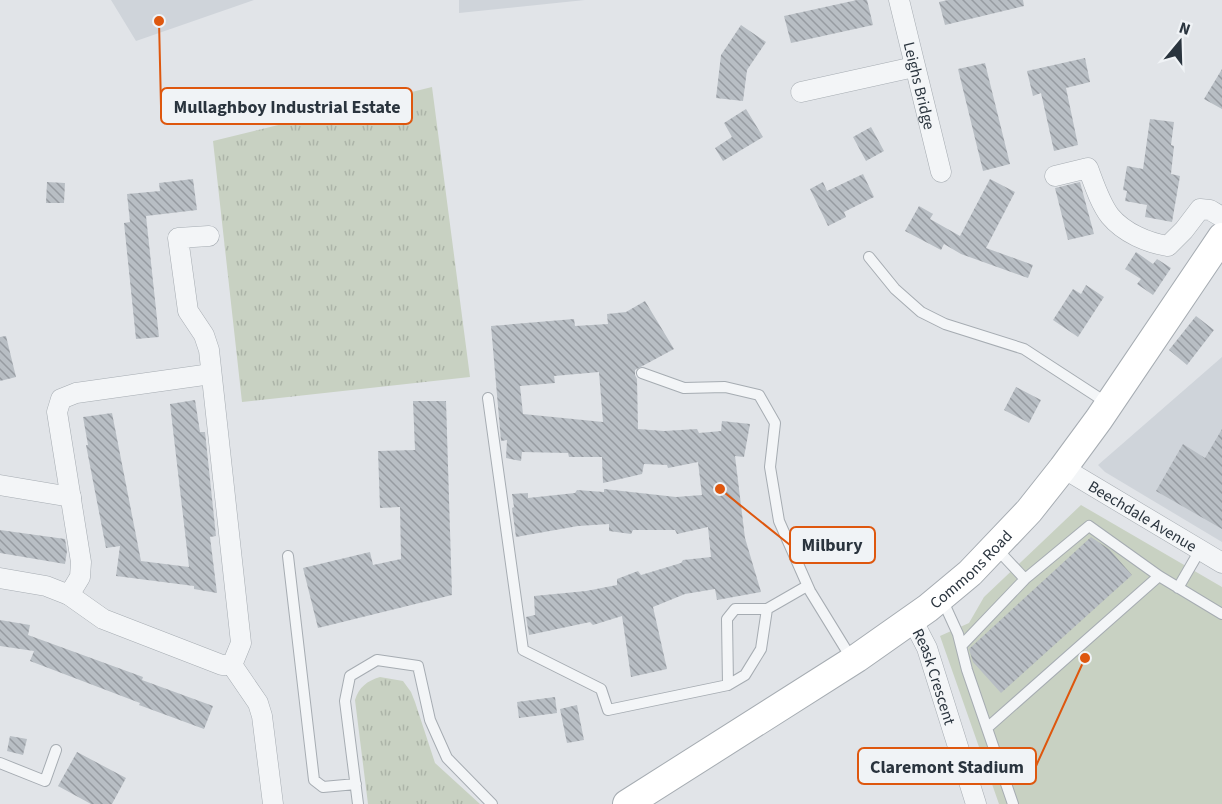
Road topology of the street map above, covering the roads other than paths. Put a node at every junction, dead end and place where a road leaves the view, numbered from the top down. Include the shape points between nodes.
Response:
1 (898, 0) edge
2 (914, 67) junction
3 (801, 92) dead end
4 (941, 172) dead end
5 (1055, 176) dead end
6 (1222, 217) edge
7 (209, 236) dead end
8 (1222, 237) edge
9 (869, 257) dead end
10 (642, 373) dead end
11 (211, 374) junction
12 (488, 398) dead end
13 (1109, 404) junction
14 (1063, 468) junction
15 (0, 486) edge
16 (70, 497) junction
17 (996, 548) junction
18 (1200, 549) junction
19 (288, 556) dead end
20 (1222, 563) edge
21 (1159, 576) junction
22 (0, 578) edge
23 (1025, 579) junction
24 (807, 586) junction
25 (1178, 588) junction
26 (69, 595) junction
27 (941, 596) junction
28 (767, 609) junction
29 (1222, 614) edge
30 (912, 619) junction
31 (961, 645) junction
32 (853, 661) junction
33 (232, 665) junction
34 (728, 685) junction
35 (987, 728) junction
36 (56, 750) dead end
37 (0, 764) edge
38 (356, 784) junction
39 (273, 804) edge
40 (358, 804) edge
41 (492, 804) edge
42 (627, 804) edge
43 (976, 804) edge
44 (1013, 804) edge

1 - 2 street, Leighs Bridge
2 - 3 street
2 - 4 street, Leighs Bridge
5 - 6 street via 1088,168 1110,217 1154,244 1168,246 1200,209
7 - 11 street via 178,238 188,311 204,335
8 - 13 street, Commons Road
9 - 13 lane via 921,312 945,324 1024,349
10 - 24 lane via 684,388 725,387 759,395 775,423 770,467 779,521
11 - 16 street via 76,393 61,399 57,412
11 - 33 street via 241,642
12 - 34 lane via 523,650 601,689 608,710
13 - 14 street, Commons Road
14 - 17 street, Commons Road
14 - 18 street, Beechdale Avenue
15 - 16 street
16 - 26 street via 81,562 80,577
17 - 23 lane
17 - 27 street, Commons Road
18 - 20 street, Beechdale Avenue
18 - 25 lane
19 - 38 lane via 314,780 323,787
21 - 23 lane via 1089,526
21 - 25 lane
21 - 35 lane
22 - 26 street via 46,586
23 - 31 lane
24 - 28 lane
24 - 32 lane
25 - 29 lane
26 - 33 street via 103,620 222,665
27 - 30 street, Commons Road
27 - 31 lane
28 - 34 lane via 761,649 745,675
28 - 34 lane via 735,609 727,620
30 - 32 street, Commons Road
30 - 43 street, Reask Crescent via 927,648
31 - 35 lane
32 - 42 street, Commons Road
33 - 39 street via 258,703 262,716
35 - 44 lane
36 - 37 lane via 45,781
38 - 40 lane
38 - 41 lane via 345,701 350,676 377,660 388,661 418,666 430,720 447,758

